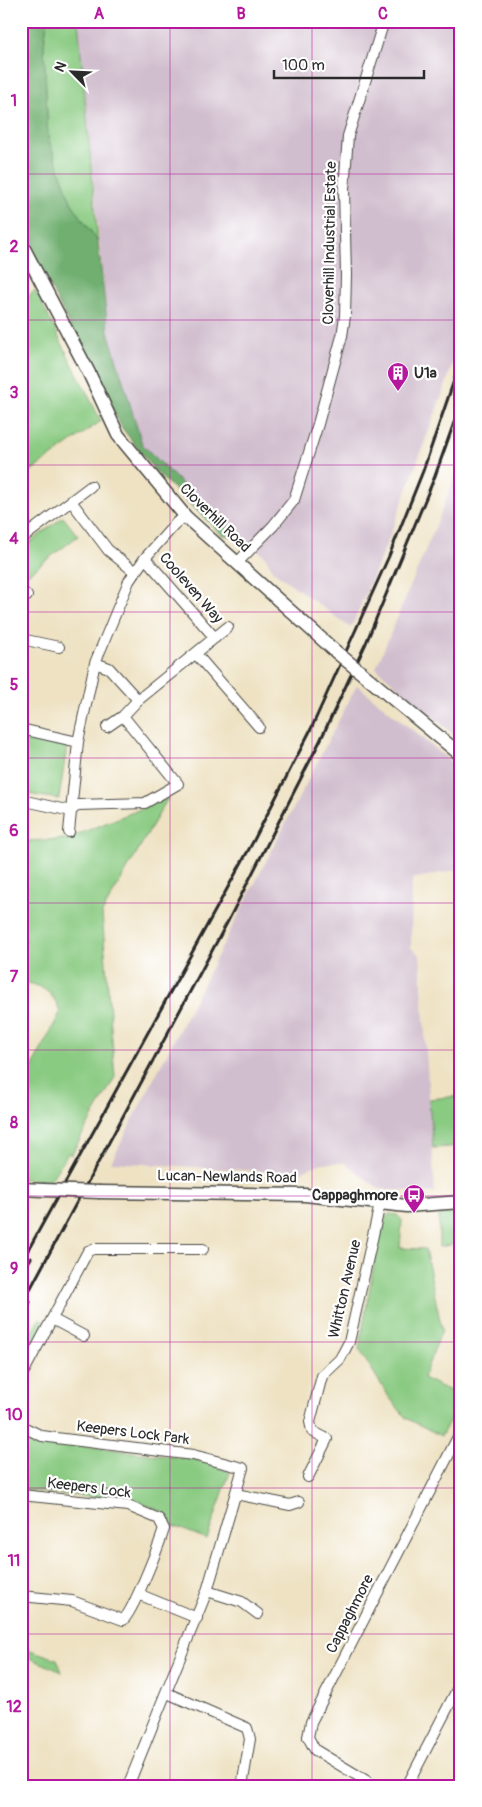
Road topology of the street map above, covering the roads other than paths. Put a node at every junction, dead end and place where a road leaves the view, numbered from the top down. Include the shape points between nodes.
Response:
1 (384, 21) edge
2 (21, 243) edge
3 (92, 486) dead end
4 (71, 501) junction
5 (186, 516) junction
6 (21, 539) edge
7 (146, 558) junction
8 (237, 563) junction
9 (135, 572) junction
10 (228, 627) dead end
11 (214, 638) junction
12 (21, 639) edge
13 (60, 647) dead end
14 (196, 654) junction
15 (95, 663) junction
16 (138, 700) junction
17 (123, 716) junction
18 (106, 727) dead end
19 (259, 727) dead end
20 (21, 728) edge
21 (78, 742) junction
22 (461, 755) edge
23 (21, 800) edge
24 (71, 811) junction
25 (69, 832) dead end
26 (21, 1189) edge
27 (461, 1202) edge
28 (380, 1204) junction
29 (203, 1249) dead end
30 (52, 1318) junction
31 (84, 1336) dead end
32 (21, 1378) edge
33 (21, 1426) edge
34 (461, 1432) edge
35 (308, 1477) dead end
36 (236, 1494) junction
37 (21, 1495) edge
38 (299, 1502) dead end
39 (208, 1591) junction
40 (138, 1594) junction
41 (21, 1596) edge
42 (258, 1614) dead end
43 (197, 1618) junction
44 (461, 1682) edge
45 (167, 1693) junction
46 (128, 1786) edge
47 (242, 1786) edge
48 (375, 1786) edge
49 (407, 1786) edge

1 - 8 street, Cloverhill Industrial Estate via 348,136 344,189 345,316 321,414 294,500
2 - 5 street, Cloverhill Road via 118,435
3 - 4 street
4 - 6 street
4 - 9 street via 108,550
5 - 7 street
5 - 8 street, Cloverhill Road
7 - 9 street
7 - 11 street, Cooleven Way
8 - 22 street, Cloverhill Road, bridge via 335,651
9 - 15 street
10 - 11 street
11 - 14 street
12 - 13 street
14 - 16 street
14 - 19 street
15 - 16 street via 109,668
15 - 21 street
16 - 17 street
17 - 18 street
17 - 24 street via 178,784 145,803 78,805
20 - 21 street
21 - 24 street
23 - 24 street
24 - 25 street
26 - 28 street, Lucan-Newlands Road, bridge via 305,1195
27 - 28 street, Lucan-Newlands Road via 407,1206
28 - 35 street, Whitton Avenue via 349,1342 340,1359 322,1376 312,1412 312,1431 327,1439
29 - 30 street via 88,1251
30 - 31 street
30 - 32 street
33 - 36 street, Keepers Lock Park via 42,1436 193,1455 243,1468
34 - 48 street, Cappaghmore via 311,1722 308,1737 315,1750
36 - 38 street via 283,1504
36 - 39 street
37 - 40 street, Keepers Lock via 128,1506 160,1519 163,1533
39 - 42 street via 242,1602
39 - 43 street
40 - 41 street, Keepers Lock via 123,1620 72,1602
40 - 43 street
43 - 45 street
44 - 49 street
45 - 46 street
45 - 47 street via 247,1728 250,1739

